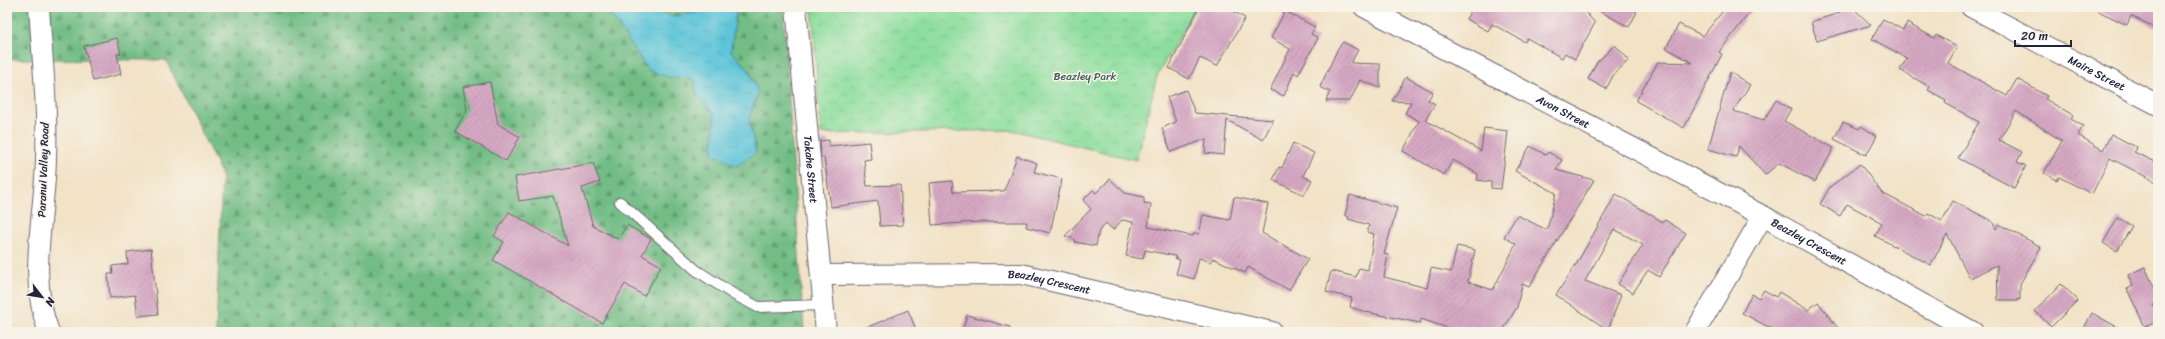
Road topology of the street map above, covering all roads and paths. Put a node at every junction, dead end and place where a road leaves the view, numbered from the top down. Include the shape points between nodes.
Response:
1 (39, 7) edge
2 (796, 7) edge
3 (1364, 7) edge
4 (1971, 7) edge
5 (2158, 106) edge
6 (620, 202) dead end
7 (1763, 216) junction
8 (822, 275) junction
9 (824, 305) junction
10 (49, 332) edge
11 (826, 332) edge
12 (1272, 332) edge
13 (1695, 332) edge
14 (1973, 332) edge

1 - 10 street, Paranui Valley Road via 46,158 38,293
2 - 8 street, Takahe Street
3 - 7 street, Avon Street
4 - 5 street, Maire Street
6 - 9 lane via 696,270 758,307
7 - 13 street, Beazley Crescent
7 - 14 street, Beazley Crescent
8 - 9 street, Takahe Street
8 - 12 street, Beazley Crescent via 1021,274
9 - 11 street, Takahe Street

